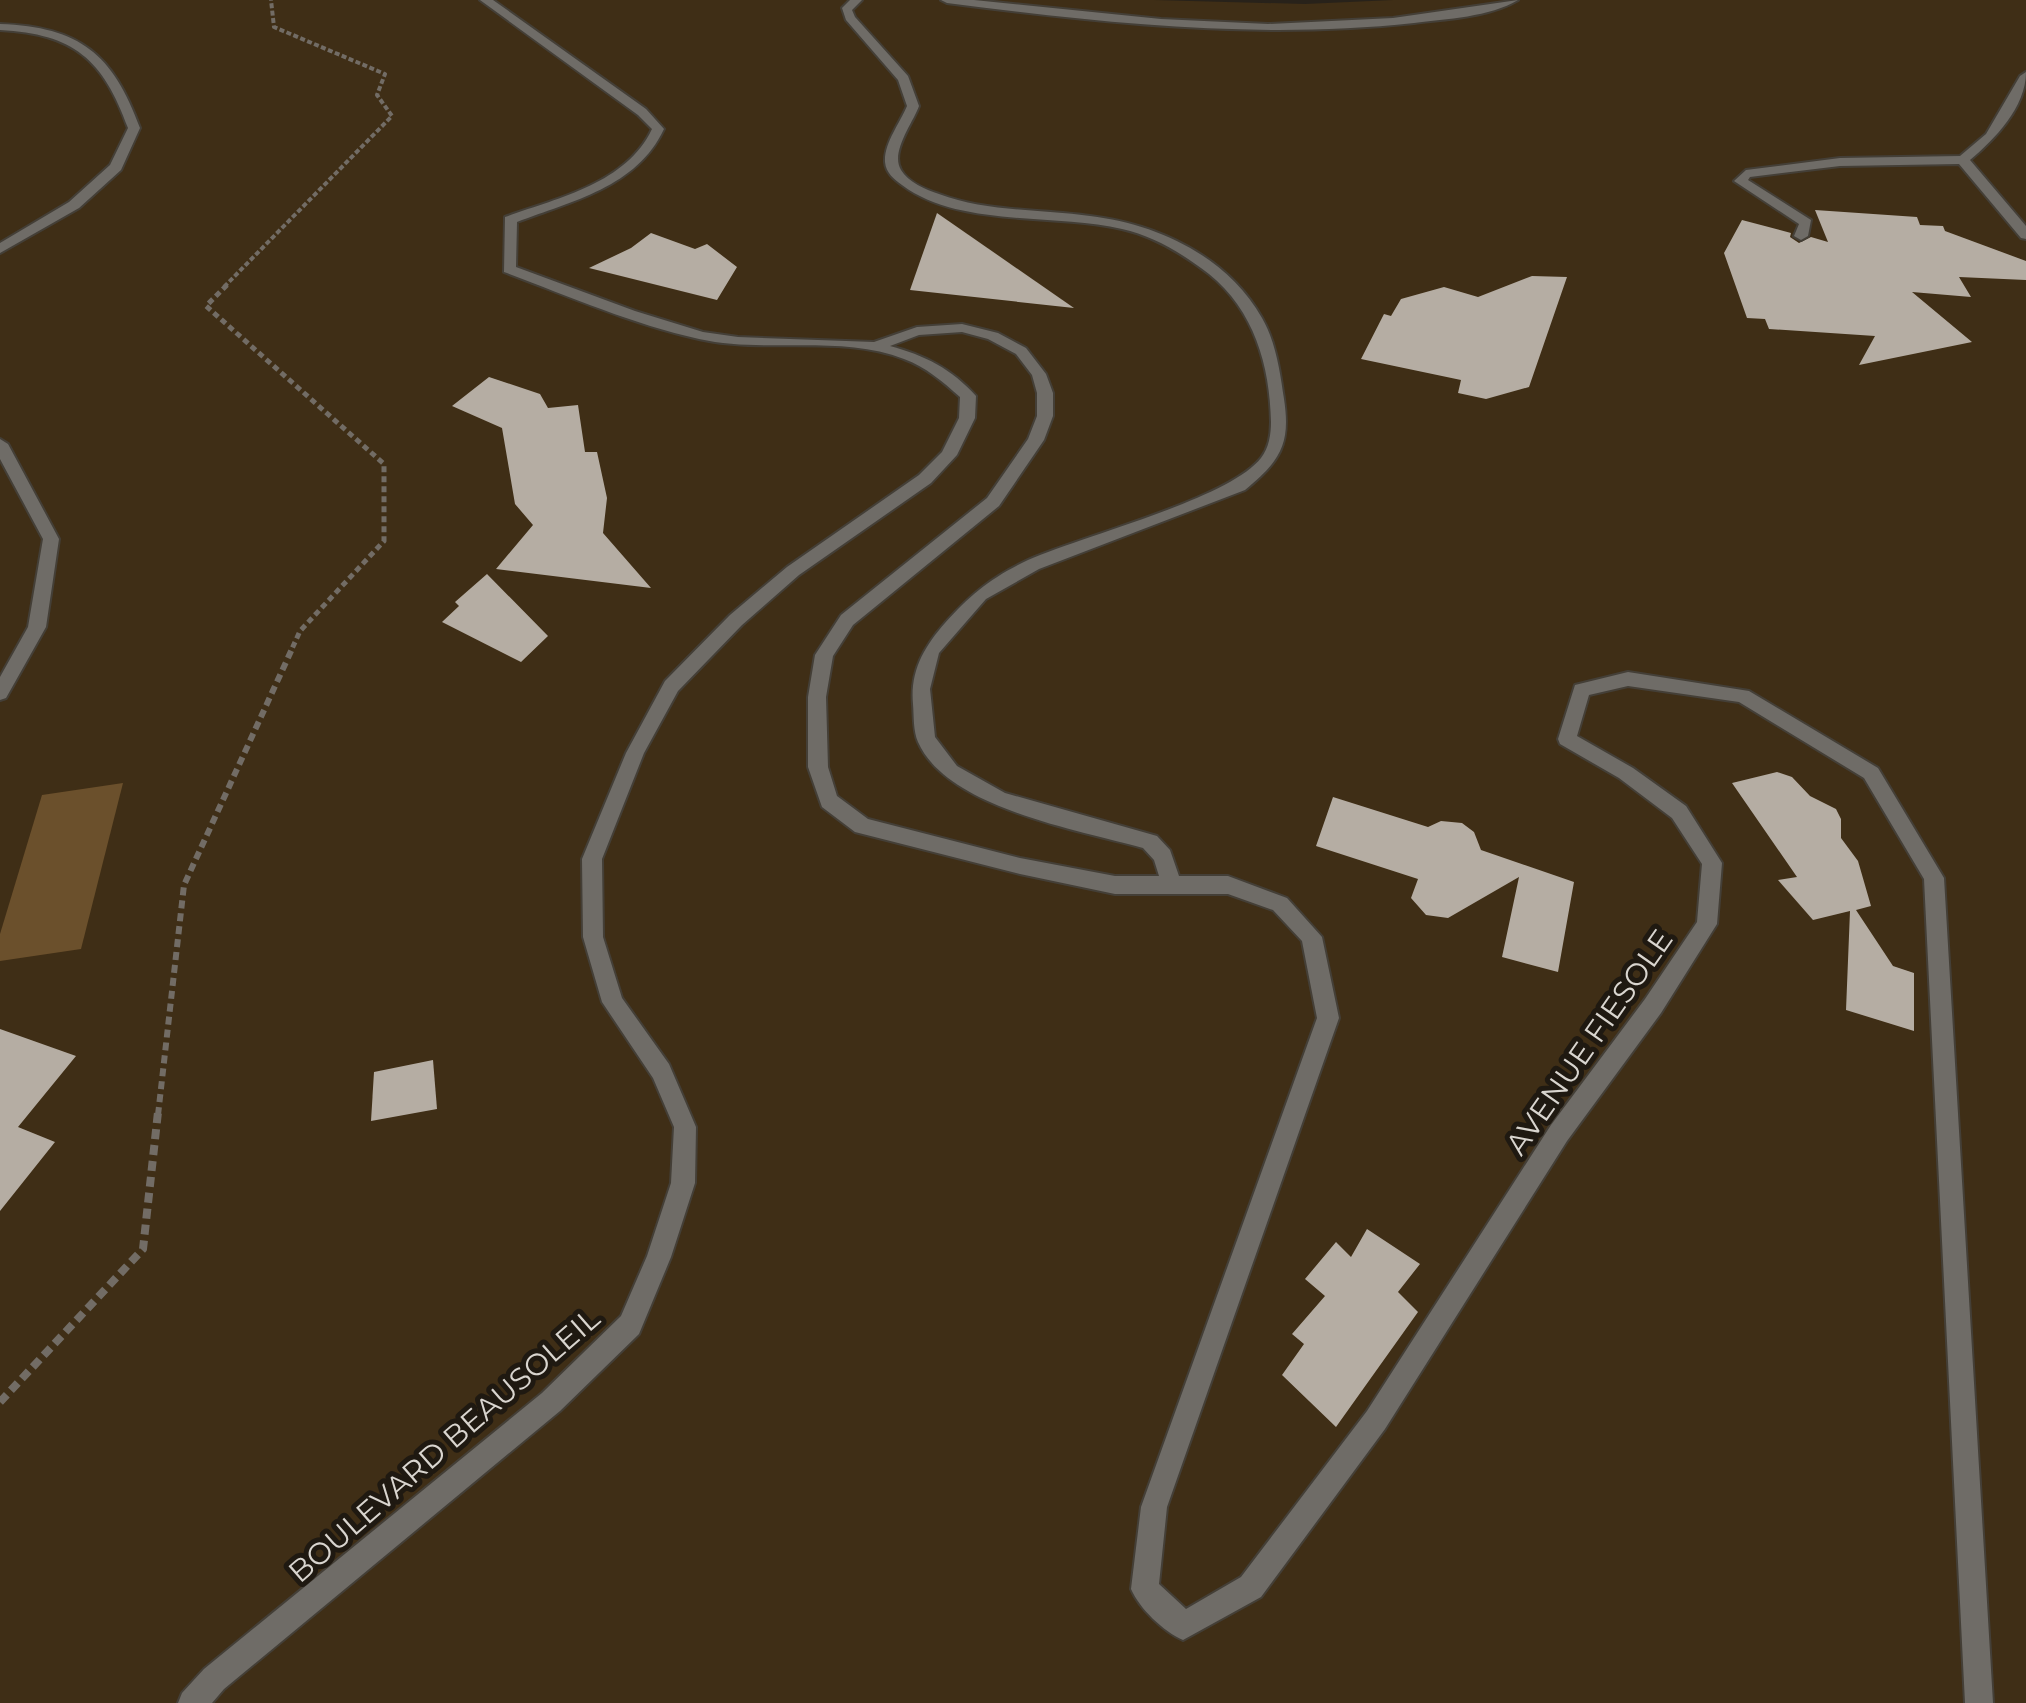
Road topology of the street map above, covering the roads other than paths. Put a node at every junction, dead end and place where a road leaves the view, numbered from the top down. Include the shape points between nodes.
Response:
1 (486, 0) edge
2 (856, 0) edge
3 (946, 0) edge
4 (1512, 0) edge
5 (0, 18) edge
6 (0, 27) edge
7 (28, 27) junction
8 (2026, 76) edge
9 (1963, 160) junction
10 (2026, 235) edge
11 (1801, 236) dead end
12 (0, 249) edge
13 (880, 345) junction
14 (0, 444) edge
15 (0, 693) edge
16 (1171, 884) junction
17 (192, 1703) edge
18 (1979, 1703) edge

1 - 13 street via 658,129 653,148 630,170 510,220 509,269 705,336
2 - 16 street via 846,10 850,18 904,79 913,106 891,153 899,178 948,203 1100,219 1151,234 1203,260 1263,333 1278,400 1276,446 1265,464 1239,486 1033,565 980,595 931,652 921,689 926,740 950,771 999,800 1150,842 1163,856
3 - 4 street via 1140,24 1233,28 1440,18
5 - 7 street
6 - 7 street
7 - 12 street via 57,33 96,54 124,95 134,128 102,180 74,205
8 - 9 street via 1991,136
9 - 10 street
9 - 11 street via 1840,162 1746,174 1740,182 1806,223
13 - 16 street via 917,331 962,328 993,336 1021,352 1039,374 1045,416 992,502 847,620 824,655 818,767 829,801 862,826 911,841 1116,885
13 - 17 street, BOULEVARD BEAUSOLEIL via 927,360 968,396 967,418 949,455 793,572 671,686 592,859 594,937 613,1002 661,1071 685,1128 683,1183 630,1325 551,1402
14 - 15 street via 50,539 37,627
16 - 18 street, AVENUE FIESOLE via 1228,885 1280,904 1312,938 1328,1018 1154,1507 1145,1589 1182,1626 1251,1586 1376,1420 1558,1134 1707,924 1712,863 1679,812 1567,739 1581,690 1628,679 1743,696 1871,773 1934,878

